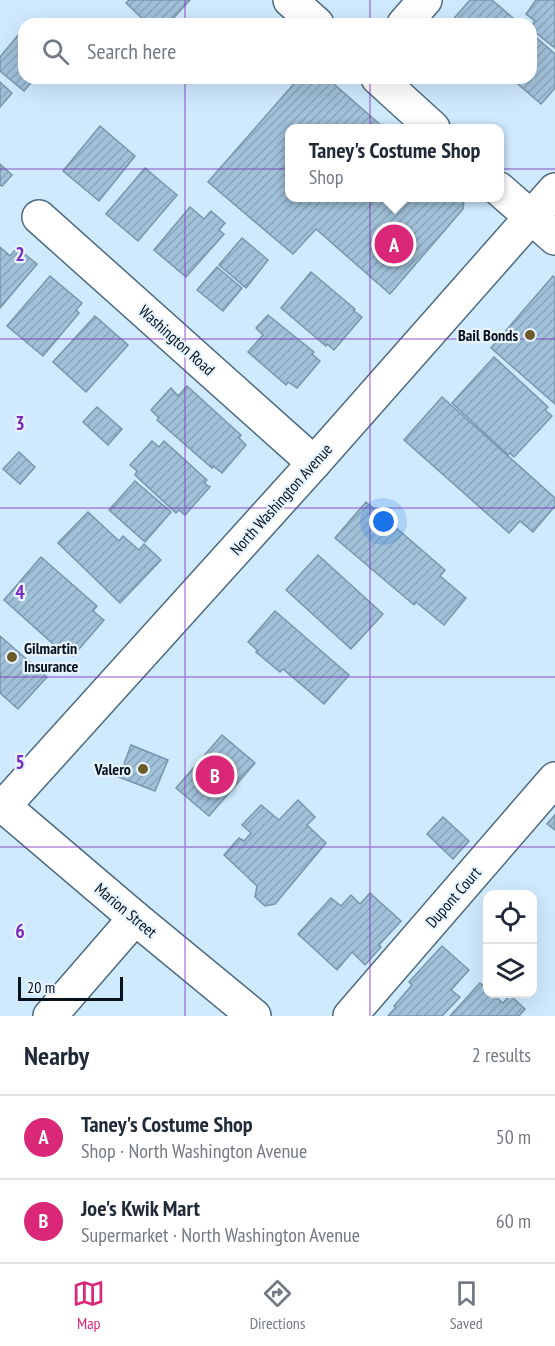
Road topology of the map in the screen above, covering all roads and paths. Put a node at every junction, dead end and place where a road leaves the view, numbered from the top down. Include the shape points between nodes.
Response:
1 (290, 0) edge
2 (425, 0) edge
3 (310, 18) edge
4 (409, 18) edge
5 (384, 84) edge
6 (428, 124) edge
7 (555, 190) edge
8 (504, 194) edge
9 (39, 217) dead end
10 (530, 218) junction
11 (555, 238) edge
12 (314, 463) junction
13 (555, 778) edge
14 (2, 805) edge
15 (135, 918) junction
16 (50, 1016) edge
17 (254, 1016) edge
18 (350, 1016) edge

1 - 3 street
2 - 4 street
5 - 6 street
7 - 10 street, North Washington Avenue
8 - 10 street
9 - 12 street, Washington Road
10 - 11 street
10 - 12 street, North Washington Avenue
12 - 14 street, North Washington Avenue
13 - 18 street, Dupont Court
14 - 15 street, Marion Street
15 - 16 street
15 - 17 street, Marion Street

